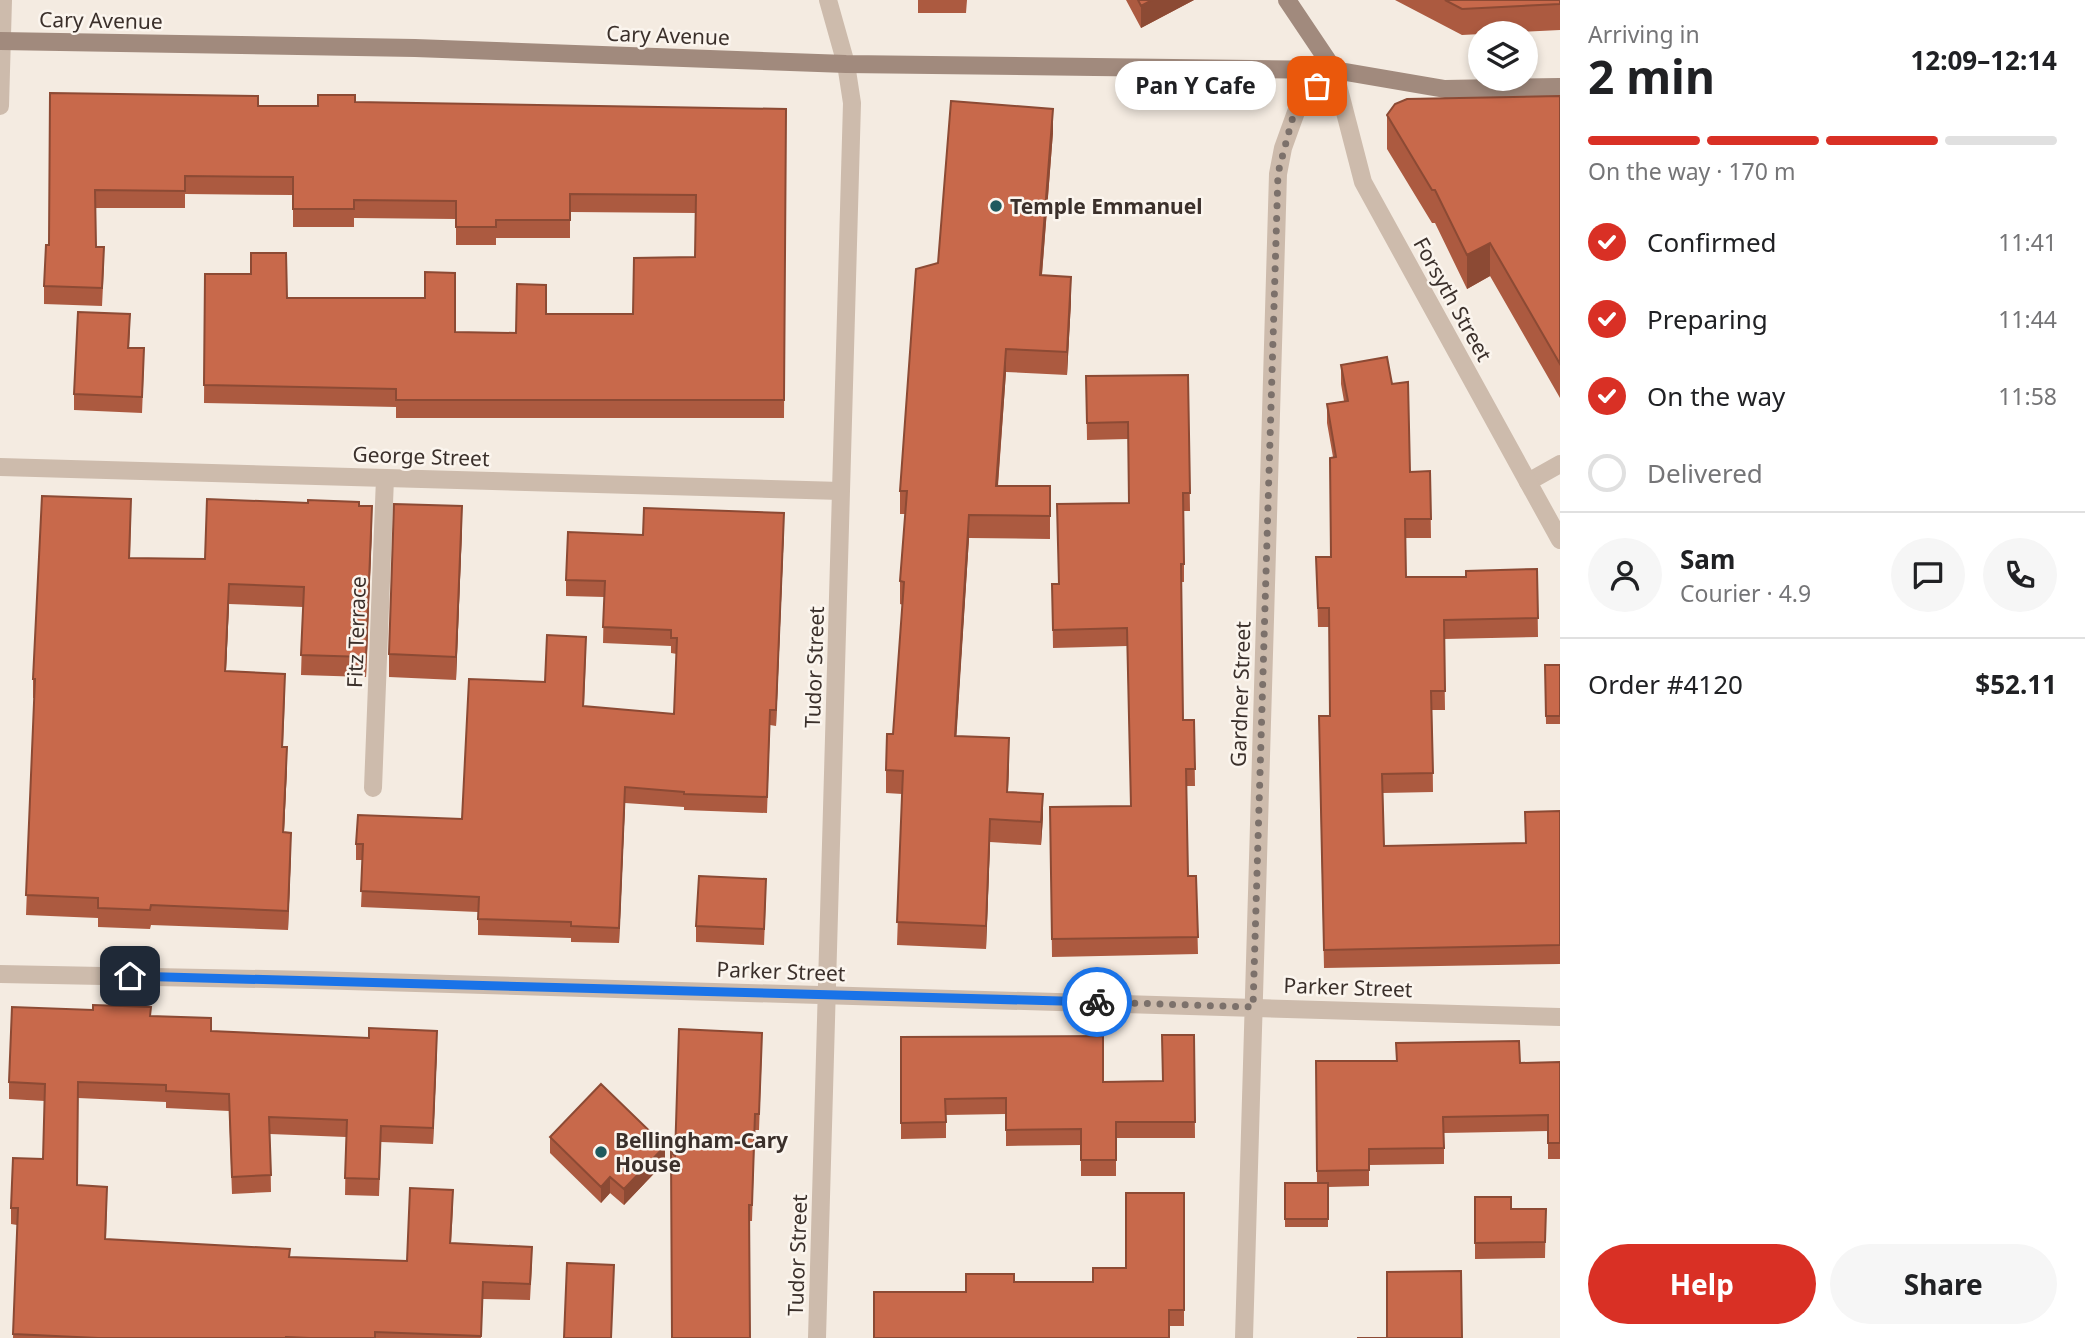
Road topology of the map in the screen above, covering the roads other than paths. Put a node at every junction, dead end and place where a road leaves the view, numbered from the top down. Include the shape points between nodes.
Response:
1 (3, 0) edge
2 (828, 0) edge
3 (1287, 0) edge
4 (1, 41) edge
5 (846, 64) junction
6 (1334, 70) junction
7 (1560, 87) edge
8 (0, 106) edge
9 (1560, 464) edge
10 (0, 467) edge
11 (385, 478) junction
12 (1528, 482) junction
13 (841, 491) junction
14 (1560, 540) edge
15 (373, 788) dead end
16 (0, 974) edge
17 (827, 995) junction
18 (1253, 1007) junction
19 (1560, 1017) edge
20 (817, 1338) edge
21 (1244, 1338) edge

1 - 4 street
2 - 5 street, Tudor Street
3 - 6 main road
4 - 5 main road, Cary Avenue via 415,48
4 - 8 street
5 - 6 main road, Cary Avenue
5 - 13 street, Tudor Street via 852,103
6 - 7 main road, Cary Avenue via 1445,89
6 - 12 street, Forsyth Street via 1363,182
6 - 18 street, Gardner Street via 1300,101 1278,173
9 - 12 street
10 - 11 street, George Street
11 - 13 street, George Street
11 - 15 street, Fitz Terrace
12 - 14 street, Forsyth Street
13 - 17 street, Tudor Street
16 - 17 street, Parker Street
17 - 18 street, Parker Street
17 - 20 street, Tudor Street
18 - 19 street, Parker Street
18 - 21 street, Gardner Street

